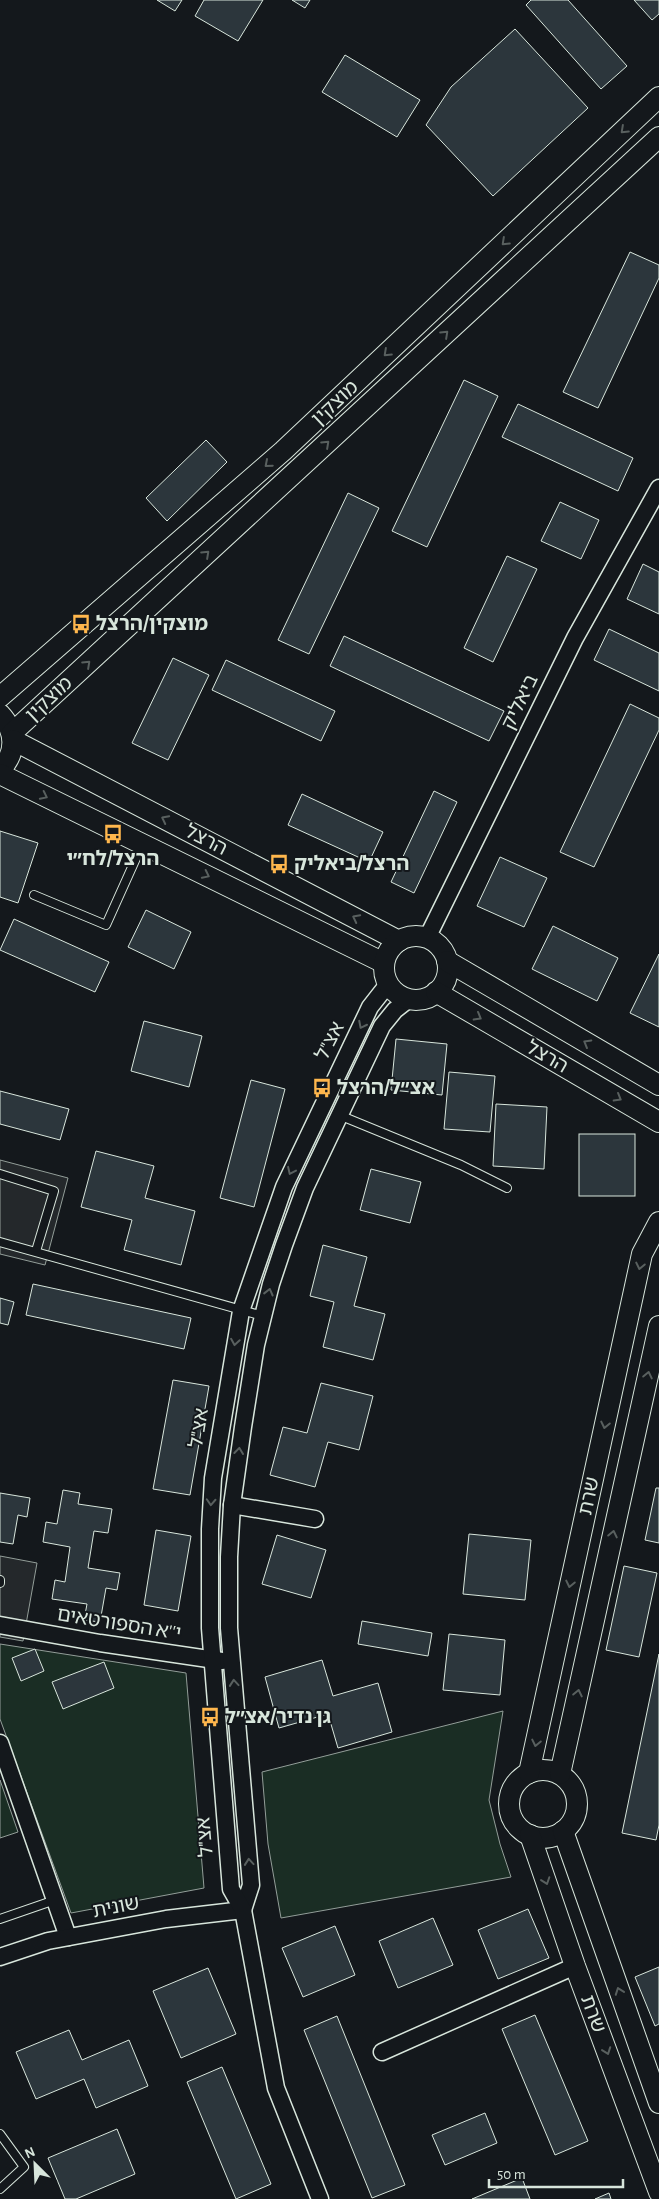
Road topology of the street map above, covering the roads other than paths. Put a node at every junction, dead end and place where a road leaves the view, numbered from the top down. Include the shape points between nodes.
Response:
1 (659, 97) edge
2 (659, 137) edge
3 (659, 488) edge
4 (0, 697) edge
5 (0, 714) edge
6 (13, 736) junction
7 (0, 770) edge
8 (0, 774) edge
9 (143, 844) junction
10 (34, 895) dead end
11 (427, 938) junction
12 (399, 941) junction
13 (447, 962) junction
14 (384, 963) junction
15 (388, 984) junction
16 (436, 992) junction
17 (408, 999) junction
18 (659, 1085) edge
19 (339, 1115) junction
20 (659, 1122) edge
21 (0, 1174) edge
22 (507, 1188) dead end
23 (659, 1222) edge
24 (0, 1242) edge
25 (36, 1251) junction
26 (240, 1311) junction
27 (263, 1316) junction
28 (659, 1326) edge
29 (232, 1505) junction
30 (315, 1519) dead end
31 (0, 1625) edge
32 (212, 1660) junction
33 (232, 1661) junction
34 (0, 1743) edge
35 (529, 1773) junction
36 (560, 1774) junction
37 (563, 1831) junction
38 (530, 1835) junction
39 (55, 1900) junction
40 (243, 1910) junction
41 (0, 1919) edge
42 (68, 1937) junction
43 (0, 1957) edge
44 (575, 1966) junction
45 (382, 2052) dead end
46 (659, 2103) edge
47 (0, 2134) edge
48 (0, 2189) edge
49 (659, 2192) edge
50 (320, 2199) edge

1 -> 4 street, מוצקין via 284,451
6 -> 2 street, מוצקין
3 - 11 street, ביאליק via 575,638
5 - 6 street
6 - 7 street via 12,752
12 -> 6 street, הרצל
8 -> 9 street, הרצל
9 - 10 lane via 106,925
9 -> 14 street, הרצל
11 - 12 street via 418,936
11 - 13 street via 440,947
12 - 14 street via 389,950
13 - 16 street via 446,978
18 -> 13 street, הרצל
14 - 15 street
15 - 17 street
15 -> 26 street, אצ"ל via 370,1007 284,1187
16 - 17 street via 423,999
16 -> 20 street, הרצל
17 - 19 street, אצ"ל via 382,1026
19 - 22 lane via 461,1165
27 -> 19 street, אצ"ל via 304,1188
21 - 25 lane via 54,1191
23 -> 35 street, שרת via 642,1254
24 - 25 lane
25 - 26 lane
26 - 27 lane
26 -> 32 street, אצ"ל via 213,1478 210,1529
29 -> 27 street, אצ"ל via 242,1427
36 -> 28 street, שרת
29 - 30 street
29 - 33 street, אצ"ל via 229,1628
31 - 32 street, י''א הספורטאים
32 - 33 street, י''א הספורטאים
32 - 40 street, אצ"ל via 231,1889
40 -> 33 street, אצ"ל via 251,1884
34 - 39 street
35 - 36 street via 550,1770
35 - 38 street via 513,1788 510,1810 521,1829
36 - 37 street via 575,1791 577,1802 573,1818
37 - 38 street via 541,1838
46 -> 37 street, שרת
38 -> 44 street, שרת
39 - 41 lane
39 - 42 street
40 - 42 street, שונית via 166,1919
40 - 50 street, אצ"ל via 276,2088
42 - 43 street, שונית
44 - 45 street
44 -> 49 street, שרת
47 - 48 lane via 24,2167

